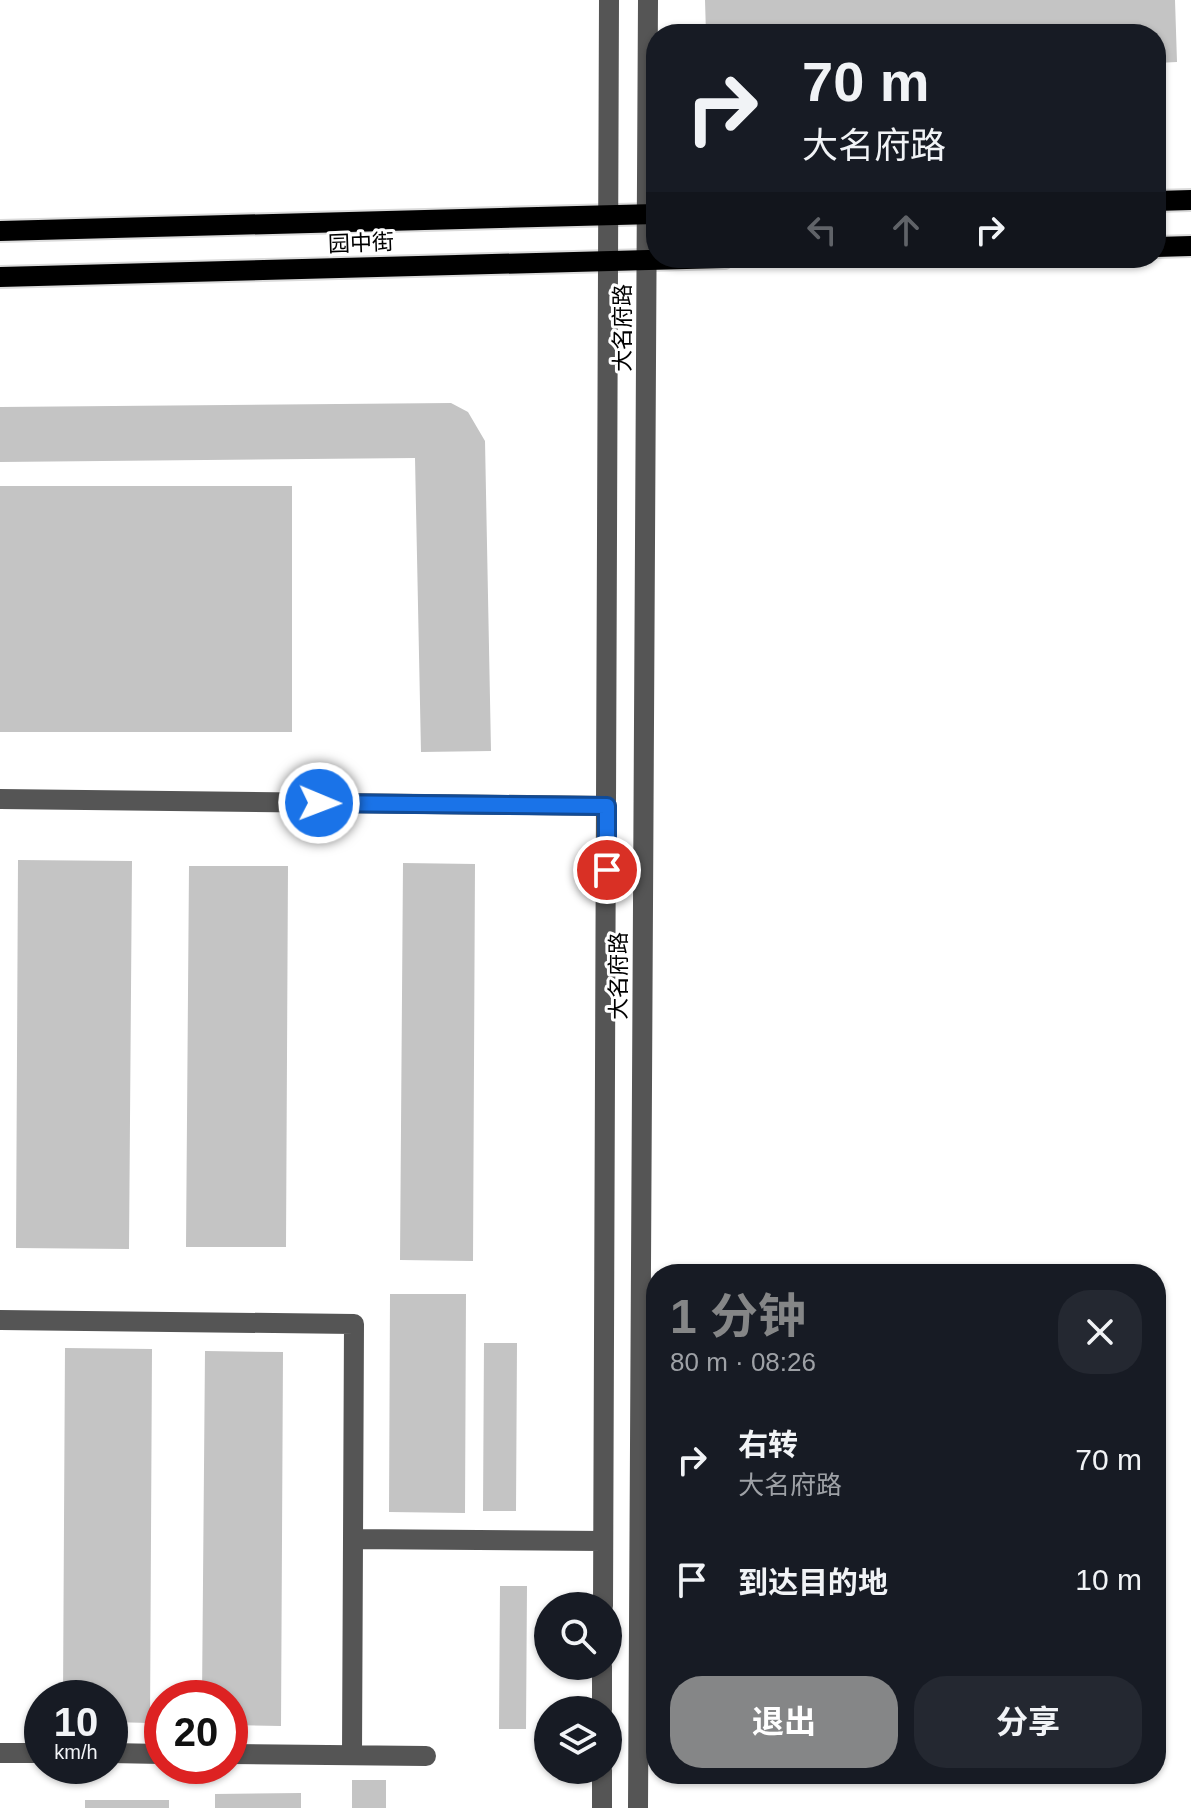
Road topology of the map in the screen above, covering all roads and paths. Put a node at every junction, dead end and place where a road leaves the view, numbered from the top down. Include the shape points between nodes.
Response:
1 (609, 0) edge
2 (648, 0) edge
3 (648, 24) edge
4 (1191, 200) edge
5 (1166, 201) edge
6 (646, 214) edge
7 (609, 215) junction
8 (0, 231) edge
9 (1191, 246) edge
10 (1166, 247) edge
11 (646, 260) joint
12 (609, 261) junction
13 (0, 277) edge
14 (0, 799) edge
15 (607, 806) junction
16 (0, 1320) edge
17 (353, 1539) junction
18 (603, 1541) junction
19 (603, 1592) edge
20 (0, 1753) edge
21 (24, 1753) edge
22 (248, 1754) edge
23 (352, 1755) junction
24 (426, 1756) dead end
25 (602, 1784) edge
26 (602, 1808) edge
27 (638, 1808) edge

1 - 7 street, 大名府路
2 - 3 street, 大名府路
4 - 5 main road
6 - 7 main road, 园中街
7 - 8 main road, 园中街
7 - 12 street, 大名府路
9 - 10 main road
11 - 12 main road, 园中街
11 - 27 street, 大名府路
12 - 13 main road, 园中街
12 - 15 street, 大名府路
14 - 15 street
15 - 18 street, 大名府路
16 - 17 street via 354,1324
17 - 18 street
17 - 23 street
18 - 19 street, 大名府路
20 - 21 street
22 - 23 street
23 - 24 street
25 - 26 street

